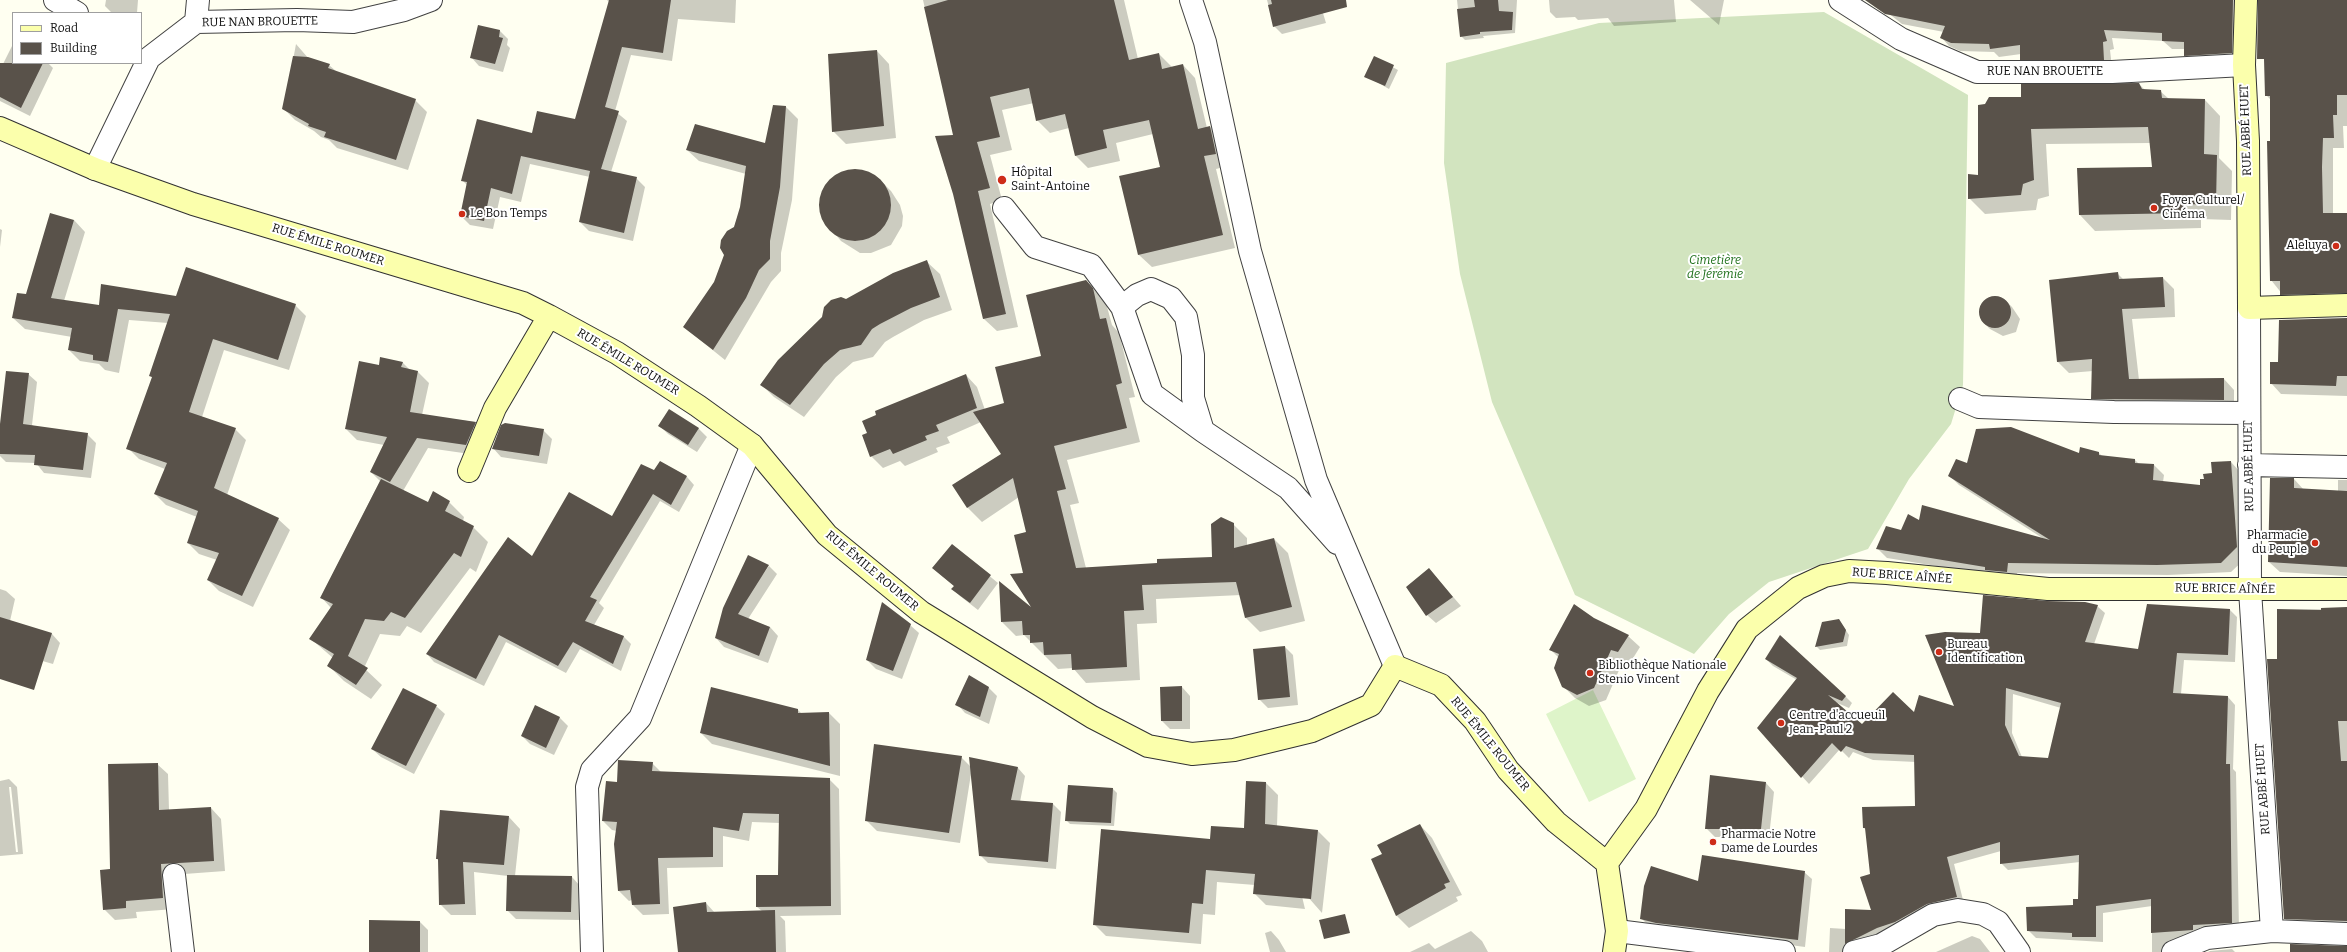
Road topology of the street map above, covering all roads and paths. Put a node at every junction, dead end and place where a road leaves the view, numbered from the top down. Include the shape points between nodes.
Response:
1 (54, 0) edge
2 (198, 0) edge
3 (431, 0) edge
4 (1191, 0) edge
5 (1840, 0) edge
6 (2246, 0) edge
7 (75, 12) edge
8 (196, 22) junction
9 (145, 55) edge
10 (141, 64) edge
11 (2244, 65) junction
12 (0, 128) edge
13 (95, 169) junction
14 (1004, 208) dead end
15 (2347, 305) edge
16 (1122, 307) junction
17 (2248, 308) junction
18 (549, 316) junction
19 (1960, 399) dead end
20 (2248, 413) junction
21 (1203, 431) junction
22 (752, 445) junction
23 (2249, 465) junction
24 (2347, 467) edge
25 (469, 470) dead end
26 (1350, 558) junction
27 (2347, 589) edge
28 (2250, 590) junction
29 (1395, 666) junction
30 (1608, 863) junction
31 (174, 875) dead end
32 (1617, 931) junction
33 (2272, 931) junction
34 (2347, 934) edge
35 (183, 952) edge
36 (592, 952) edge
37 (1614, 952) edge
38 (1784, 952) edge
39 (1854, 952) edge
40 (2019, 952) edge
41 (2173, 952) edge

1 - 7 street
2 - 8 street
3 - 8 street, RUE NAN BROUETTE via 404,10 352,22
4 - 26 street via 1205,42 1250,251 1316,480
5 - 11 street, RUE NAN BROUETTE via 1901,39 1977,72 2112,72
6 - 11 street, RUE ABBÉ HUET
8 - 9 street, RUE NAN BROUETTE
10 - 13 street, RUE NAN BROUETTE
11 - 17 street, RUE ABBÉ HUET via 2248,141
12 - 13 street, RUE ÉMILE ROUMER
13 - 18 street, RUE ÉMILE ROUMER via 193,204 523,302
14 - 16 street via 1035,247 1091,265
15 - 17 street
16 - 21 street via 1152,394
16 - 21 street via 1151,289 1171,298 1186,318 1193,355 1193,398
17 - 20 street, RUE ABBÉ HUET
18 - 22 street, RUE ÉMILE ROUMER via 617,353
18 - 25 street via 495,408
19 - 20 street via 1979,407
20 - 23 street, RUE ABBÉ HUET
21 - 26 street via 1288,488
22 - 29 street, RUE ÉMILE ROUMER via 827,535 921,612 1092,717 1148,746 1192,754 1234,750 1312,731 1371,705
22 - 36 street via 640,718 592,770 587,787
23 - 24 street
23 - 28 street, RUE ABBÉ HUET
26 - 29 street
27 - 28 street, RUE BRICE AÎNÉE
28 - 30 street, RUE BRICE AÎNÉE via 2048,589 1849,571 1824,576 1798,588 1748,629 1708,691 1646,809
28 - 33 street, RUE ABBÉ HUET
29 - 30 street, RUE ÉMILE ROUMER via 1441,684 1475,721 1508,770 1556,822
30 - 32 street
31 - 35 street
32 - 37 street
32 - 38 street
33 - 34 street
33 - 41 street via 2207,938
39 - 40 street via 1881,945 1934,914 1958,910 1983,914 1998,922

